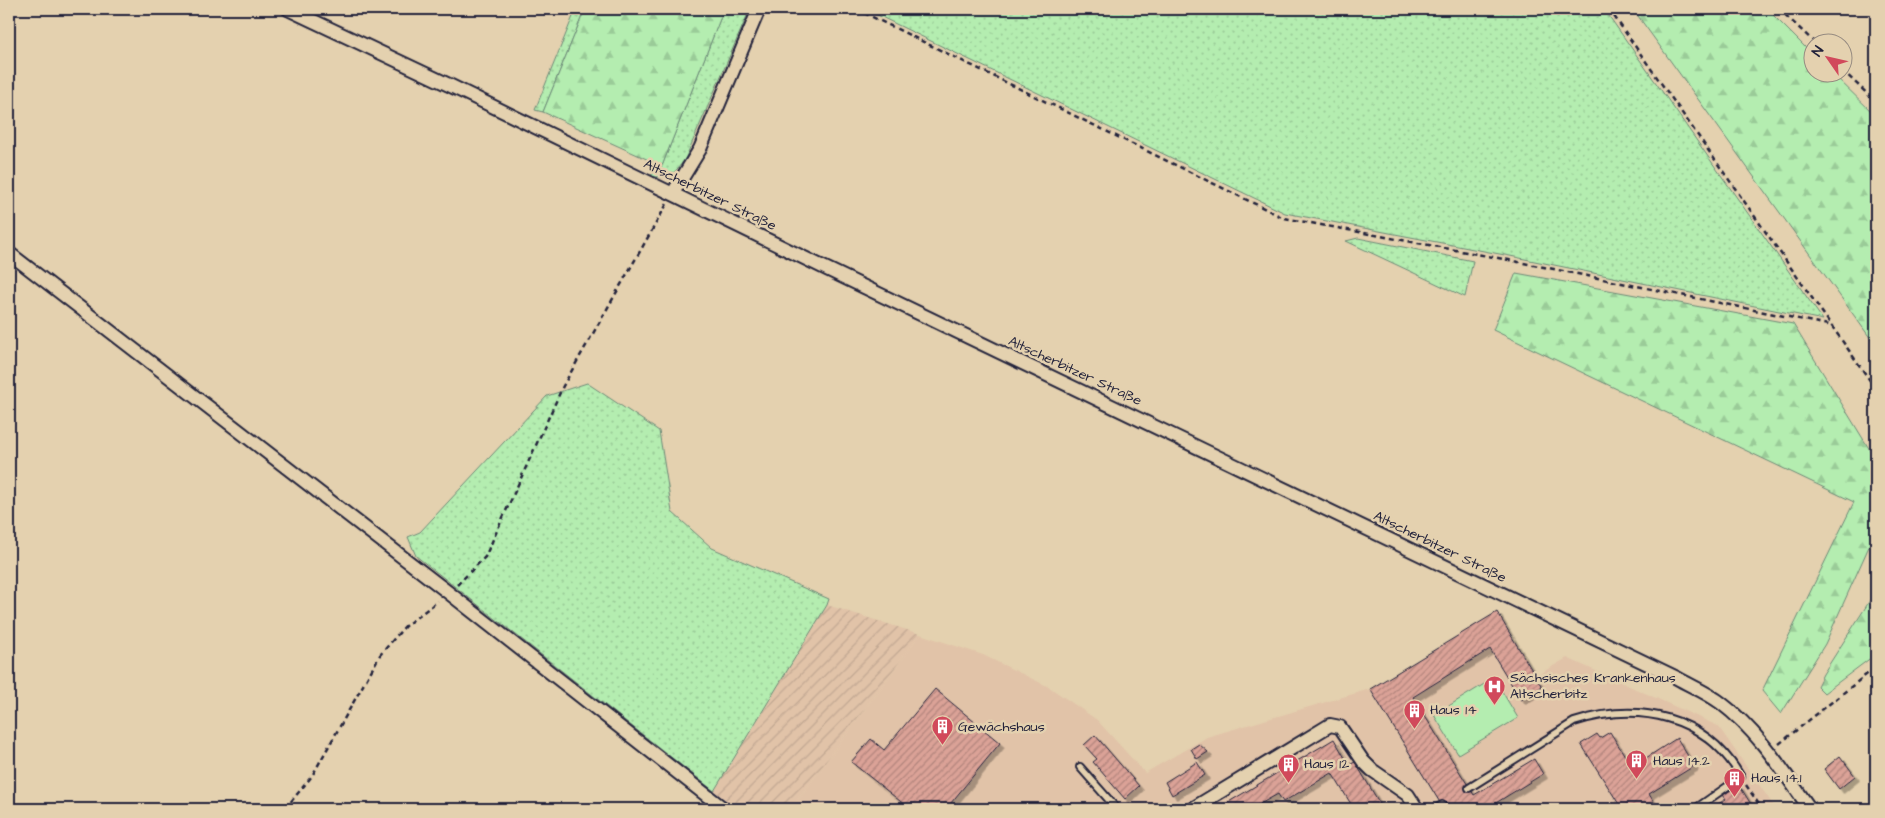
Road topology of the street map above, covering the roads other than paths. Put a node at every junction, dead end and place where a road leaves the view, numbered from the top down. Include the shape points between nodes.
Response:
1 (288, 9) edge
2 (759, 9) edge
3 (673, 193) junction
4 (9, 253) edge
5 (1080, 767) dead end
6 (1469, 788) dead end
7 (724, 809) edge
8 (1117, 809) edge
9 (1192, 809) edge
10 (1418, 809) edge
11 (1695, 809) edge
12 (1810, 809) edge

1 - 3 street, Altscherbitzer Straße
2 - 3 street via 700,149
3 - 12 street, Altscherbitzer Straße via 1677,678 1719,701 1743,721
4 - 7 street
5 - 8 lane
6 - 11 lane via 1574,722 1621,712 1651,713 1676,720 1717,746 1741,777
9 - 10 street via 1330,725 1340,727 1363,761 1408,795

